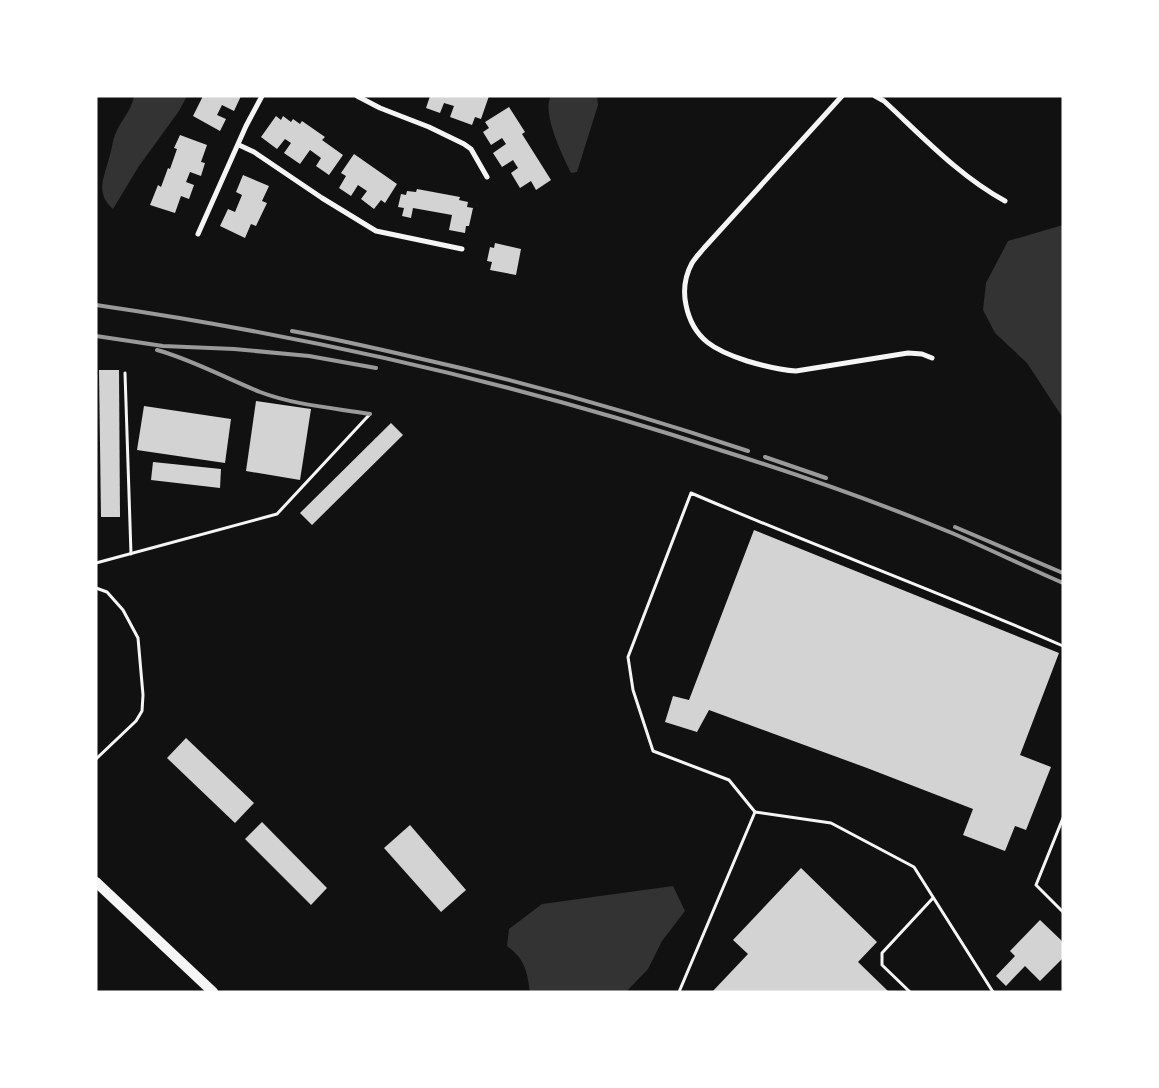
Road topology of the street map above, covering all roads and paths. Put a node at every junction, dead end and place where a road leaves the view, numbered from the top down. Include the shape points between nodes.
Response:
1 (262, 96) edge
2 (357, 96) edge
3 (842, 96) edge
4 (875, 96) edge
5 (239, 145) junction
6 (487, 177) dead end
7 (1004, 201) dead end
8 (198, 234) dead end
9 (462, 249) dead end
10 (932, 358) dead end
11 (125, 373) dead end
12 (370, 414) dead end
13 (131, 554) junction
14 (96, 563) edge
15 (96, 588) edge
16 (1063, 646) edge
17 (96, 759) edge
18 (756, 812) junction
19 (1063, 818) edge
20 (96, 882) edge
21 (933, 898) junction
22 (1063, 912) edge
23 (213, 992) edge
24 (679, 992) edge
25 (910, 992) edge
26 (993, 992) edge

1 - 5 street
2 - 6 street via 464,144 471,149
3 - 10 street via 692,264 684,288 689,319 706,342 718,350 770,368 796,371 908,353
4 - 7 street via 950,162
5 - 8 street
5 - 9 street via 376,231
11 - 13 lane
12 - 13 lane via 277,514
13 - 14 lane
15 - 17 lane via 106,592 123,610 138,638 143,696 142,710 136,721
16 - 18 lane via 691,493 628,657 633,690 653,751 729,780
18 - 21 lane via 831,823 914,867
18 - 24 lane
19 - 22 lane via 1036,885
20 - 23 main road
21 - 25 lane via 882,953 882,965
21 - 26 lane

